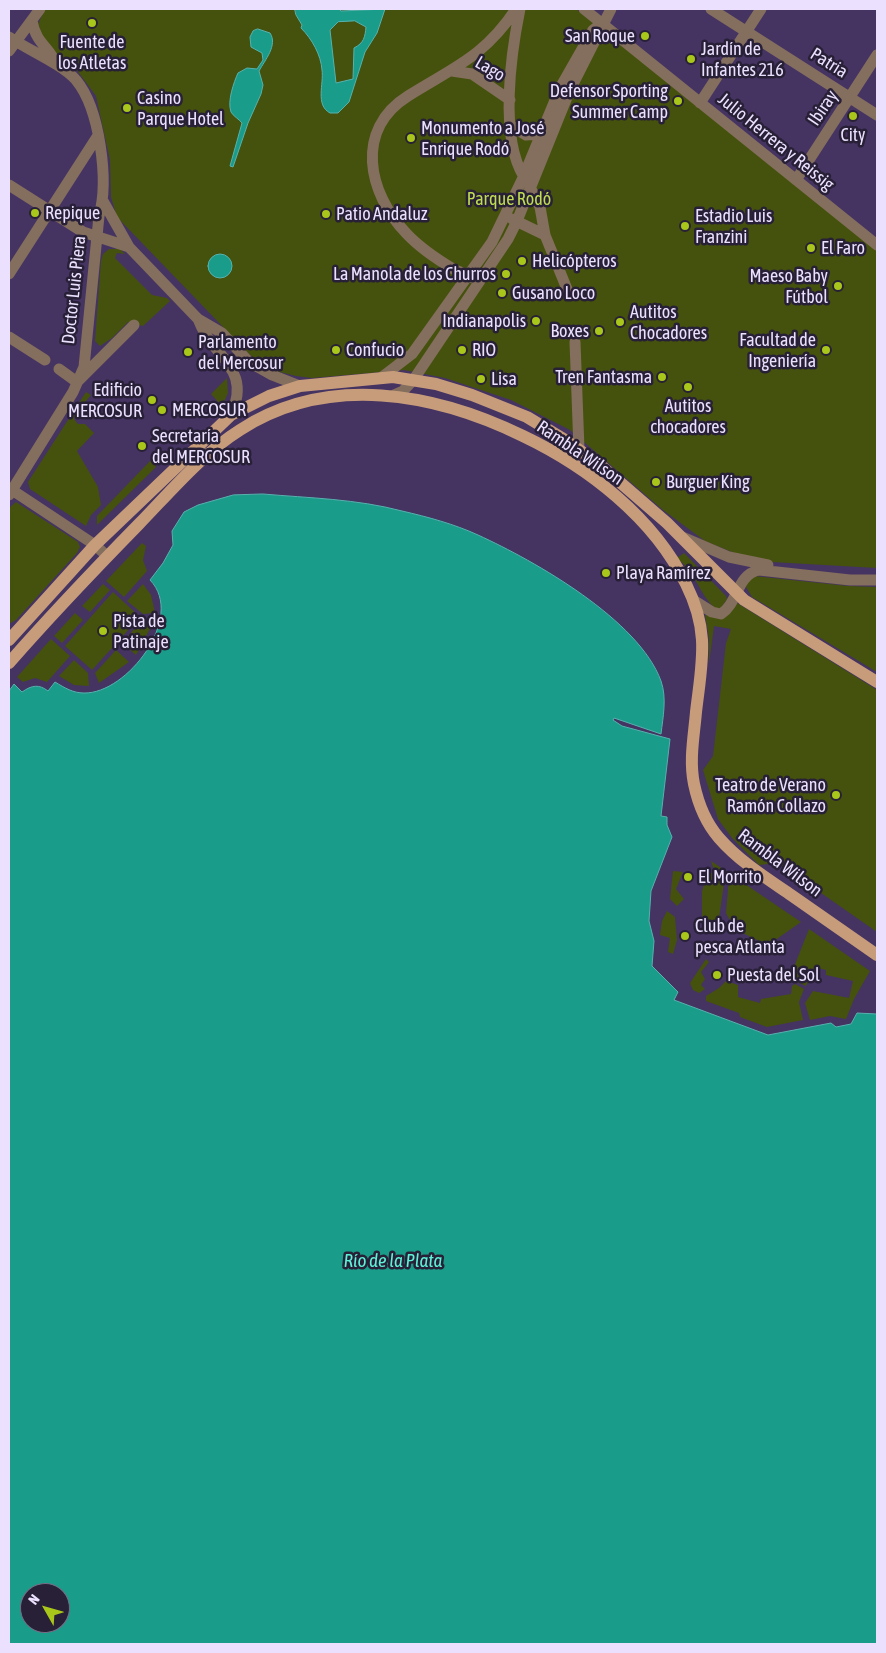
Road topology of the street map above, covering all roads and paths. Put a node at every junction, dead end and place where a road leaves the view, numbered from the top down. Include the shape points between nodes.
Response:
1 (32, 9) edge
2 (40, 9) edge
3 (516, 9) edge
4 (520, 9) edge
5 (584, 9) edge
6 (611, 9) edge
7 (711, 9) edge
8 (761, 9) edge
9 (32, 21) junction
10 (602, 23) junction
11 (746, 32) junction
12 (11, 43) edge
13 (877, 55) edge
14 (56, 64) junction
15 (452, 70) junction
16 (851, 97) junction
17 (510, 100) junction
18 (700, 103) junction
19 (877, 115) edge
20 (510, 125) junction
21 (541, 134) junction
22 (97, 137) junction
23 (524, 177) junction
24 (796, 180) junction
25 (9, 185) edge
26 (531, 189) junction
27 (103, 201) junction
28 (50, 211) junction
29 (506, 217) junction
30 (517, 221) junction
31 (545, 235) junction
32 (97, 238) junction
33 (877, 245) edge
34 (129, 247) junction
35 (9, 274) edge
36 (475, 279) junction
37 (567, 289) dead end
38 (198, 319) junction
39 (134, 325) dead end
40 (9, 337) edge
41 (575, 342) dead end
42 (238, 350) junction
43 (45, 360) dead end
44 (227, 360) junction
45 (60, 370) dead end
46 (382, 377) junction
47 (414, 379) junction
48 (77, 382) junction
49 (300, 386) junction
50 (394, 395) junction
51 (231, 415) junction
52 (579, 449) junction
53 (10, 491) edge
54 (679, 535) junction
55 (95, 545) junction
56 (107, 556) junction
57 (877, 573) edge
58 (877, 580) edge
59 (736, 594) junction
60 (693, 600) junction
61 (9, 641) edge
62 (20, 650) junction
63 (9, 663) edge
64 (877, 682) edge
65 (877, 955) edge

1 - 12 street
2 - 9 street
3 - 15 street via 485,47
4 - 17 street via 511,58
5 - 10 street, Julio Herrera y Reissig
6 - 10 street
7 - 11 street, Patria
8 - 11 street
9 - 12 street
9 - 14 street via 36,36
10 - 18 street, Julio Herrera y Reissig
10 - 21 street via 593,30 576,56
10 - 26 street via 561,110
11 - 16 street, Patria
11 - 18 street
12 - 14 street
13 - 16 street, Ibiray
14 - 22 street, Doctor Luis Piera via 75,79 84,92
15 - 17 street, Lago via 472,74
15 - 36 street via 394,108 379,126 372,154 377,185 406,233 442,262
16 - 19 street, Patria
16 - 24 street, Ibiray
17 - 20 street
18 - 24 street, Julio Herrera y Reissig
20 - 21 street via 526,134
20 - 23 street via 513,150
21 - 23 street
22 - 27 street, Doctor Luis Piera via 102,158
22 - 28 street
23 - 29 street
24 - 33 street, Julio Herrera y Reissig
25 - 28 street
26 - 30 street
26 - 31 street via 540,208
27 - 32 street, Doctor Luis Piera
27 - 34 street, Doctor Luis Piera
28 - 32 street
28 - 35 street
29 - 30 street
29 - 36 street
30 - 31 street
30 - 36 street
31 - 37 street
32 - 34 street
32 - 48 street, Doctor Luis Piera via 84,367
34 - 38 street, Doctor Luis Piera
36 - 46 street via 412,354
36 - 47 street
38 - 42 street via 222,333
38 - 44 street via 204,334
39 - 48 street, Doctor Luis Piera
40 - 43 street
41 - 52 street
42 - 44 street
42 - 49 street via 257,368
44 - 51 street via 238,380 237,398
45 - 48 street
46 - 47 main road, Rambla Wilson
46 - 49 main road, Rambla Wilson
47 - 50 street
47 - 52 main road, Rambla Wilson via 472,395 518,414
48 - 53 street, Doctor Luis Piera
49 - 51 main road, Rambla Wilson via 269,396
50 - 56 main road, Rambla Wilson via 361,393 314,401 276,412 244,427 177,484
50 - 60 main road, Rambla Wilson via 484,418 547,448 588,475 647,528 679,570
51 - 55 main road, Rambla Wilson
52 - 54 main road, Rambla Wilson
53 - 55 street
54 - 57 street via 748,562
54 - 59 main road, Rambla Wilson
55 - 56 street
55 - 61 main road, Rambla Wilson
56 - 62 main road, Rambla Wilson
58 - 59 street via 759,570 748,575
59 - 60 street via 721,614
59 - 64 main road, Rambla Wilson
60 - 65 main road, Rambla Wilson via 704,641 692,768 694,785 706,818 719,839 741,859
61 - 62 street
62 - 63 main road, Rambla Wilson

